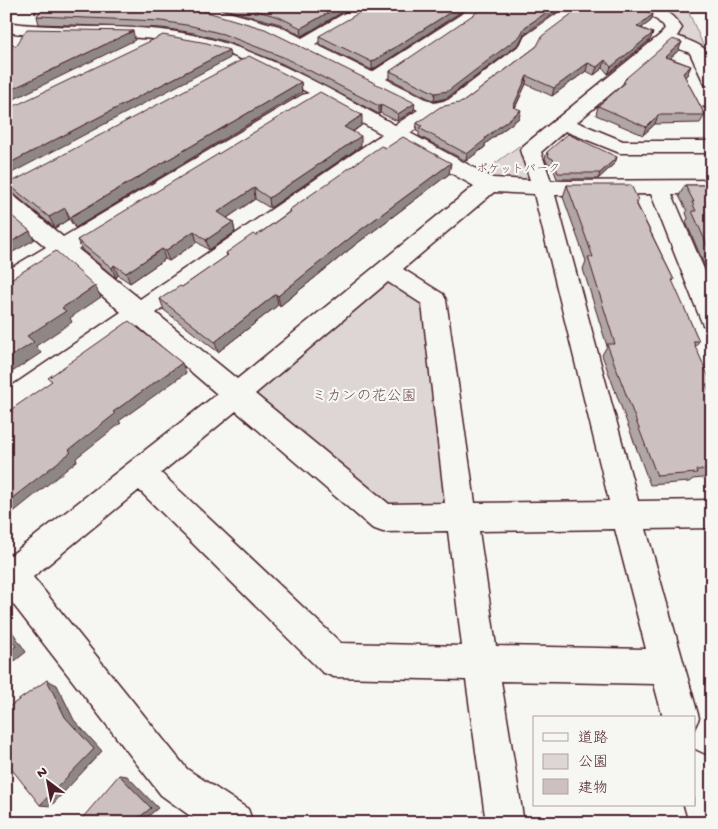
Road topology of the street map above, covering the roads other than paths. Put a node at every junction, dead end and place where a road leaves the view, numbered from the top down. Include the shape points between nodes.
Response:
1 (64, 6) edge
2 (88, 6) edge
3 (369, 6) edge
4 (485, 6) edge
5 (579, 6) edge
6 (166, 7) edge
7 (643, 7) edge
8 (257, 11) edge
9 (240, 20) junction
10 (6, 28) edge
11 (32, 31) junction
12 (667, 38) junction
13 (150, 39) junction
14 (302, 44) junction
15 (15, 45) edge
16 (250, 58) junction
17 (224, 71) edge
18 (373, 79) junction
19 (712, 81) edge
20 (320, 92) junction
21 (432, 109) junction
22 (563, 123) junction
23 (395, 135) junction
24 (712, 147) edge
25 (489, 185) junction
26 (712, 187) edge
27 (542, 188) junction
28 (659, 188) junction
29 (9, 190) edge
30 (63, 248) junction
31 (386, 270) junction
32 (6, 282) edge
33 (139, 311) junction
34 (712, 318) edge
35 (236, 395) junction
36 (6, 405) edge
37 (140, 472) junction
38 (712, 514) edge
39 (626, 516) junction
40 (462, 518) junction
41 (8, 574) edge
42 (481, 664) junction
43 (668, 667) junction
44 (680, 716) edge
45 (696, 777) edge
46 (234, 823) edge
47 (505, 823) edge
48 (708, 823) edge

1 - 2 street
2 - 6 street
3 - 14 street
4 - 18 street
5 - 21 street via 531,40 528,48 454,104
6 - 9 street via 210,12
6 - 13 street
7 - 12 street via 663,16 674,28
8 - 9 street
9 - 14 street via 273,30
10 - 11 street
11 - 13 street
11 - 15 street
12 - 19 street via 696,50
12 - 22 street
13 - 16 street via 213,44
14 - 18 street
16 - 17 street
16 - 20 street
18 - 21 street
20 - 23 street
20 - 30 street
21 - 23 street
22 - 24 street via 620,147
22 - 27 street via 530,150
23 - 25 street
23 - 33 street
25 - 27 street
25 - 31 street
26 - 28 street
27 - 28 street
27 - 39 street
28 - 34 street
29 - 30 street
30 - 32 street
30 - 33 street
31 - 35 street
31 - 40 street via 434,300
33 - 35 street
33 - 36 street
35 - 37 street
35 - 40 street via 383,518
37 - 41 street
37 - 42 street via 334,660
38 - 39 street
39 - 40 street
39 - 43 street
40 - 42 street
41 - 46 street via 174,782
42 - 43 street
42 - 47 street
43 - 44 street
45 - 48 street

